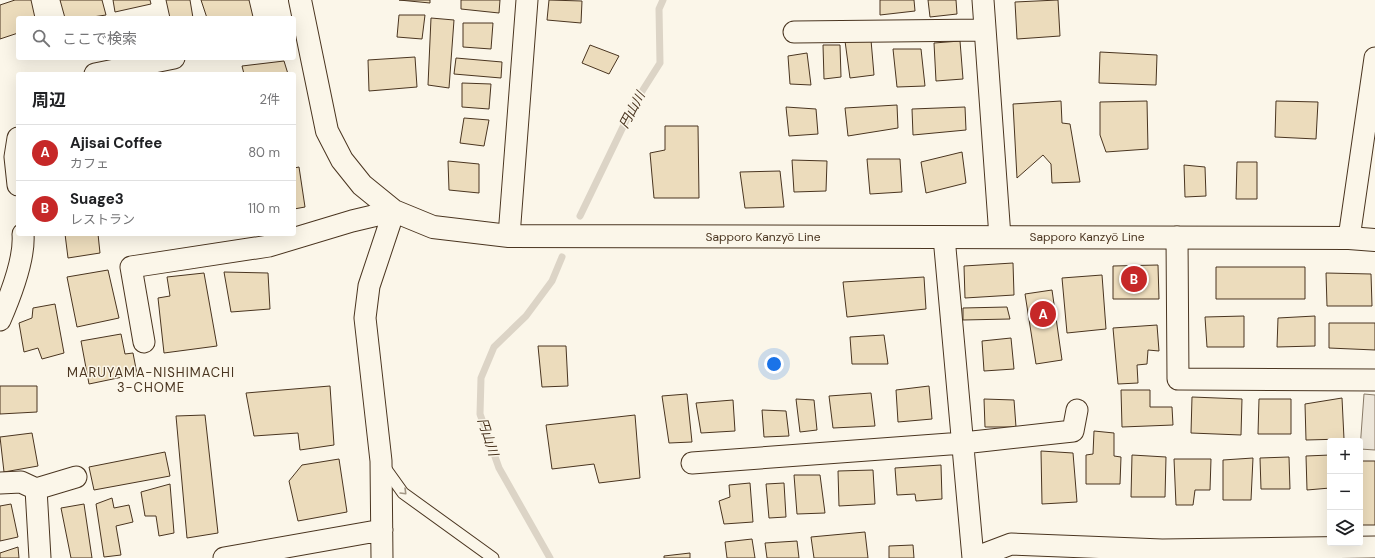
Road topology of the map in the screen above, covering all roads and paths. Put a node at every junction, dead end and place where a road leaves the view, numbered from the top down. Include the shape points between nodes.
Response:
1 (300, 0) edge
2 (527, 0) edge
3 (983, 0) edge
4 (985, 30) junction
5 (794, 32) dead end
6 (300, 33) edge
7 (1375, 58) edge
8 (164, 60) edge
9 (105, 72) edge
10 (11, 152) edge
11 (16, 176) edge
12 (394, 211) junction
13 (23, 236) edge
14 (509, 236) junction
15 (944, 237) junction
16 (1000, 237) junction
17 (1177, 237) junction
18 (1349, 238) junction
19 (1375, 240) edge
20 (0, 320) edge
21 (144, 342) dead end
22 (1375, 380) edge
23 (1077, 410) dead end
24 (962, 443) junction
25 (381, 461) junction
26 (692, 463) dead end
27 (76, 477) dead end
28 (0, 483) edge
29 (36, 489) junction
30 (382, 530) junction
31 (1375, 547) edge
32 (1165, 554) edge
33 (40, 558) edge
34 (224, 558) edge
35 (382, 558) edge
36 (493, 558) edge
37 (973, 558) edge

1 - 6 main road, Sapporo Kanzyō Line
2 - 14 street
3 - 4 street
4 - 5 street
4 - 16 street
6 - 12 main road, Sapporo Kanzyō Line via 327,131 342,160 362,185
7 - 18 street
8 - 9 street
10 - 11 street
12 - 14 main road, Sapporo Kanzyō Line via 433,228
12 - 21 street via 269,246 131,267
12 - 25 street via 369,286 365,318
13 - 20 street via 24,243 12,293
14 - 15 main road, Sapporo Kanzyō Line
15 - 16 main road, Sapporo Kanzyō Line
15 - 24 street
16 - 17 main road, Sapporo Kanzyō Line
17 - 18 main road, Sapporo Kanzyō Line
17 - 22 street via 1178,380
18 - 19 main road, Sapporo Kanzyō Line
23 - 24 street via 1073,431
24 - 26 street
24 - 37 street
25 - 30 street
25 -> 36 lane via 403,492
27 - 29 street
28 - 29 street via 21,482
29 - 33 street
30 - 34 street
30 - 35 street
31 - 32 street
32 - 37 street via 1011,544

